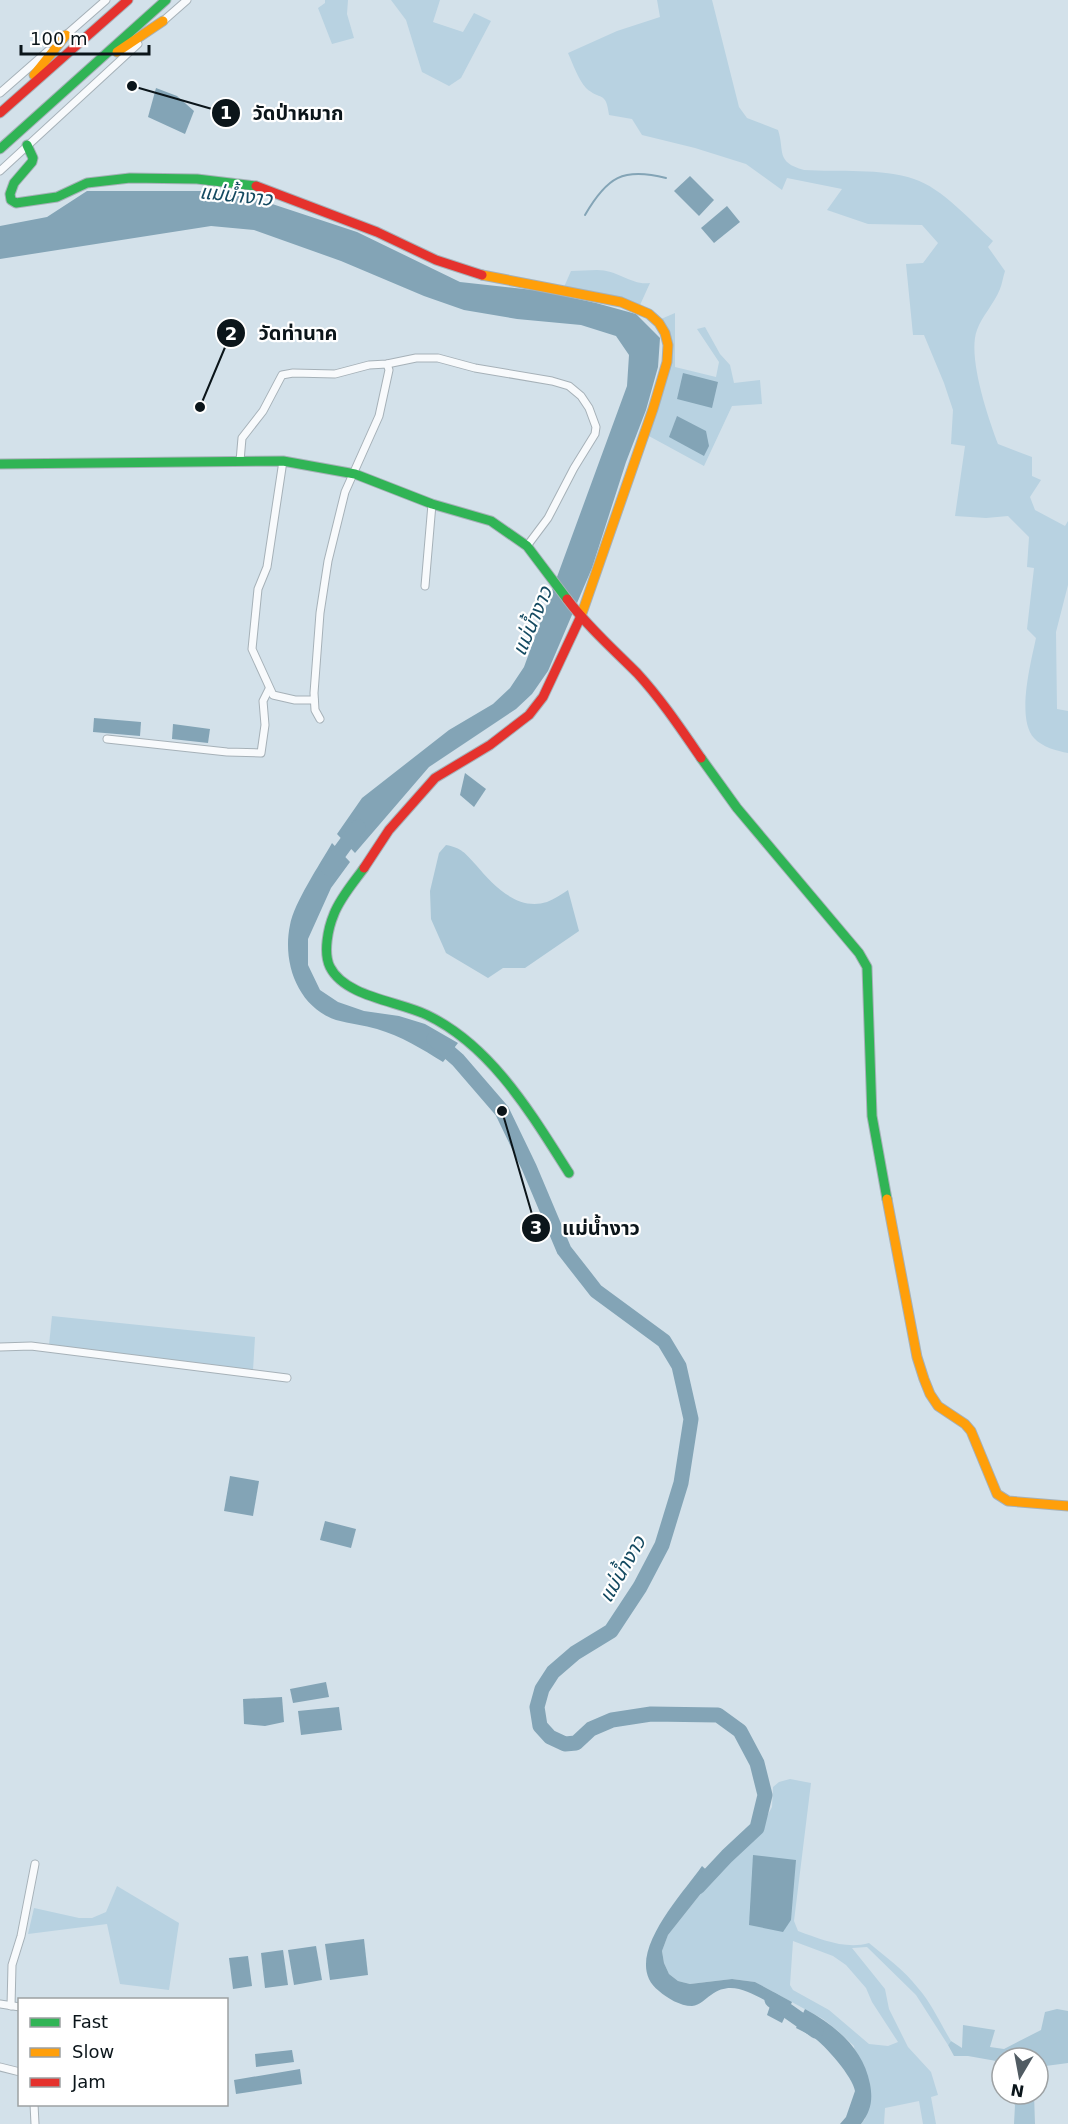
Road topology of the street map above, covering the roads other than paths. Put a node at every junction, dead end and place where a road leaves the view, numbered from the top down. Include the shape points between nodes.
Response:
1 (106, 0) edge
2 (128, 0) edge
3 (166, 0) edge
4 (187, 0) edge
5 (163, 21) junction
6 (66, 35) junction
7 (72, 84) junction
8 (0, 93) edge
9 (12, 102) junction
10 (0, 113) edge
11 (27, 145) junction
12 (0, 149) edge
13 (0, 171) edge
14 (387, 364) junction
15 (282, 461) junction
16 (240, 462) junction
17 (0, 464) edge
18 (355, 474) junction
19 (432, 504) junction
20 (527, 546) junction
21 (425, 586) dead end
22 (580, 616) junction
23 (269, 689) junction
24 (314, 700) junction
25 (320, 719) dead end
26 (106, 739) dead end
27 (569, 1173) dead end
28 (0, 1347) edge
29 (287, 1378) dead end
30 (1068, 1506) edge
31 (35, 1864) dead end
32 (0, 2004) edge
33 (15, 2007) edge
34 (0, 2067) edge
35 (18, 2072) edge
36 (34, 2106) edge
37 (35, 2124) edge

1 - 6 street
2 - 9 main road
3 - 7 main road
4 - 5 street
5 - 7 main road
5 - 11 street
6 - 8 street
6 - 9 main road
7 - 12 main road
9 - 10 main road
11 - 13 street
11 - 22 main road via 32,162 9,193 16,203 64,195 91,182 148,178 240,183 377,232 436,260 478,274 621,302 654,318 665,333 667,362
14 - 16 street via 335,374 282,375 263,411 242,438
14 - 18 street via 379,416
14 - 20 street via 438,358 552,381 569,386 581,396 590,408 595,434 548,518
15 - 16 main road
15 - 18 main road
15 - 23 street via 267,567 258,589 252,649
16 - 17 main road
18 - 19 main road
18 - 24 street via 345,492 328,561
19 - 20 main road via 491,521
19 - 21 street
20 - 22 main road
22 - 27 main road via 535,709 490,745 441,773 389,830 334,913 327,954 334,975 344,984 430,1017 481,1053 519,1095
22 - 30 main road via 668,711 737,808 867,967 872,1116 917,1357 929,1391 936,1404 970,1431 1002,1499
23 - 24 street via 280,698
23 - 26 street via 264,701 261,753
24 - 25 street
28 - 29 street via 31,1346
31 - 33 street via 12,1965
32 - 33 street
34 - 35 street
36 - 37 street

